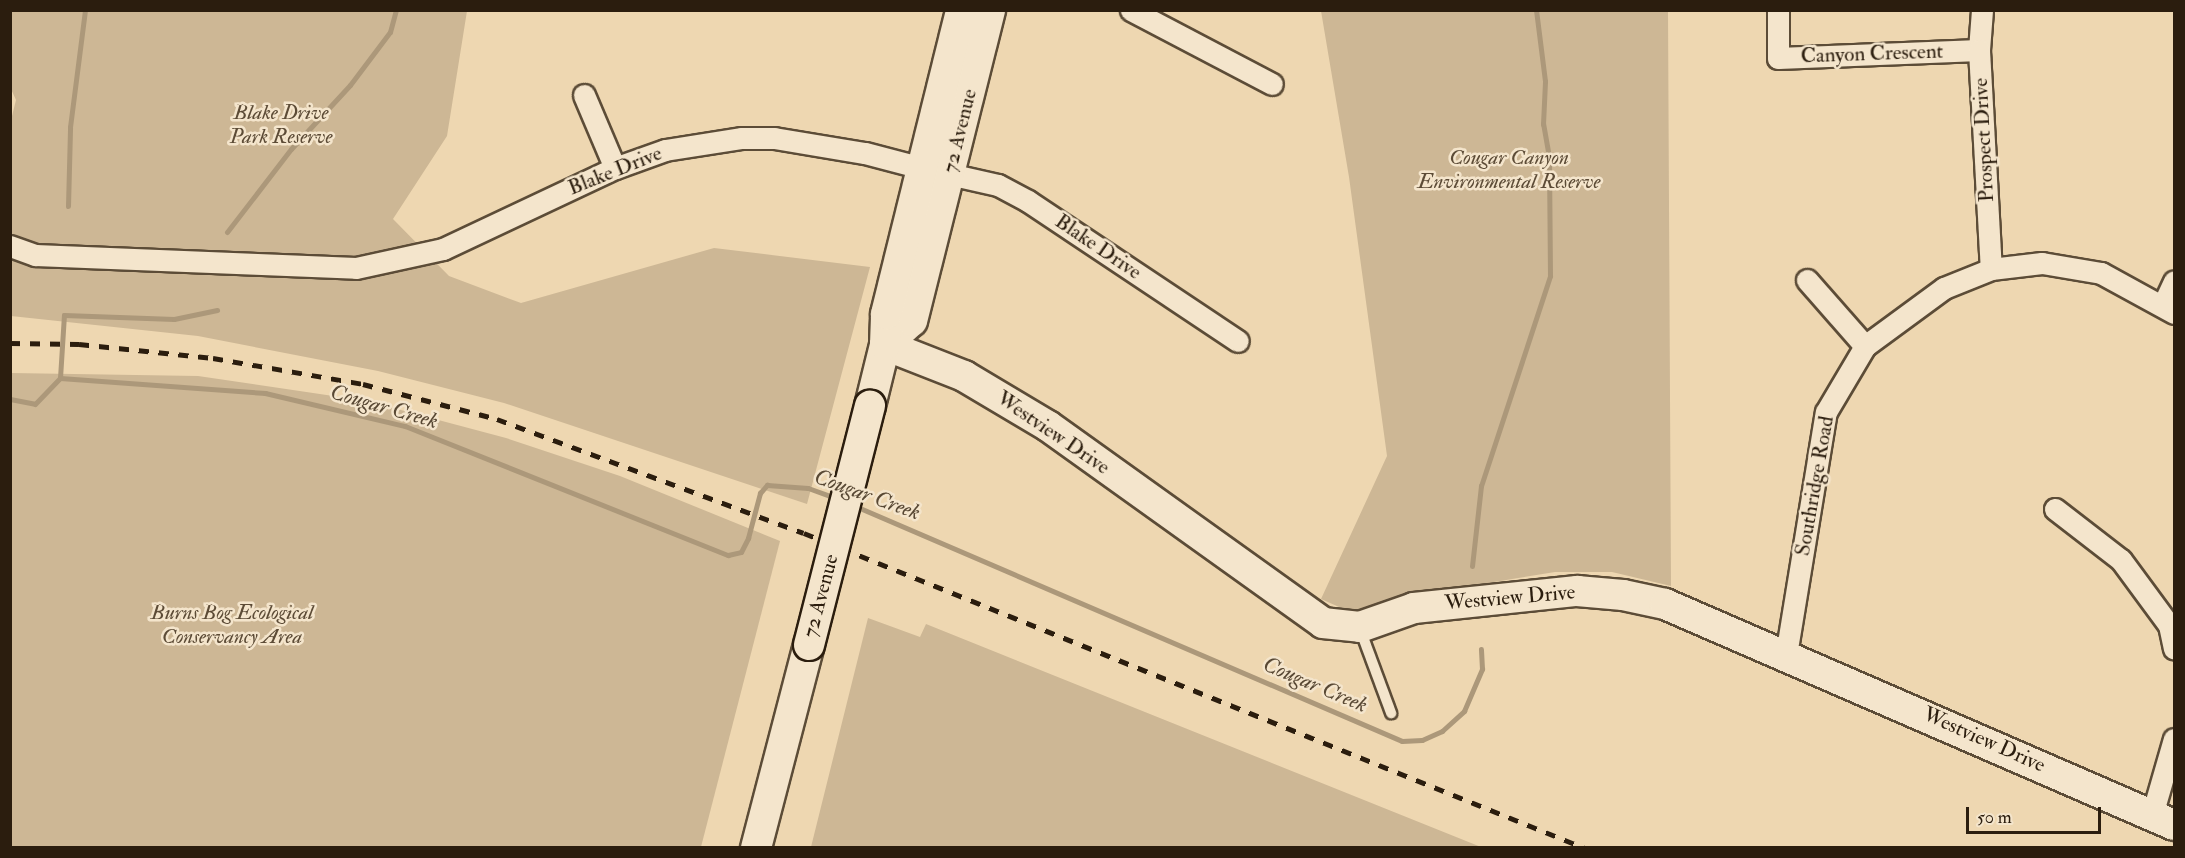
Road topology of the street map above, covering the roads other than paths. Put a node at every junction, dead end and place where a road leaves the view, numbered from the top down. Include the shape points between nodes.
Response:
1 (961, 10) edge
2 (990, 10) edge
3 (1131, 10) edge
4 (1778, 10) edge
5 (1982, 10) edge
6 (1979, 50) junction
7 (1272, 84) dead end
8 (584, 95) dead end
9 (615, 168) junction
10 (936, 171) junction
11 (10, 246) edge
12 (1991, 269) junction
13 (1808, 280) dead end
14 (2175, 281) edge
15 (2169, 309) edge
16 (1238, 341) dead end
17 (885, 345) junction
18 (1865, 346) junction
19 (2055, 509) dead end
20 (1360, 627) junction
21 (2175, 648) edge
22 (1786, 655) junction
23 (1391, 713) dead end
24 (2175, 739) edge
25 (2163, 820) edge
26 (756, 848) edge

1 - 10 street, 72 Avenue
2 - 10 street, 72 Avenue
3 - 7 street
4 - 6 street, Canyon Crescent via 1778,58
5 - 6 street, Prospect Drive
6 - 12 street, Prospect Drive
8 - 9 street
9 - 10 street, Blake Drive via 665,150 742,138 774,138 854,151
9 - 11 street, Blake Drive via 443,249 356,268 48,255
10 - 16 street, Blake Drive via 998,185 1028,201
10 - 17 street, 72 Avenue via 886,314
12 - 15 street, Southridge Road via 2042,263 2072,265 2101,273
12 - 18 street, Southridge Road via 1944,288
13 - 18 street
14 - 15 street
17 - 20 street, Westview Drive via 964,376 1048,426 1323,623
17 - 26 street, 72 Avenue, bridge
18 - 22 street, Southridge Road via 1826,412
19 - 21 street via 2121,560 2169,625
20 - 22 street, Westview Drive via 1414,608 1577,591 1665,604
20 - 23 lane
22 - 25 street, Westview Drive
24 - 25 street

